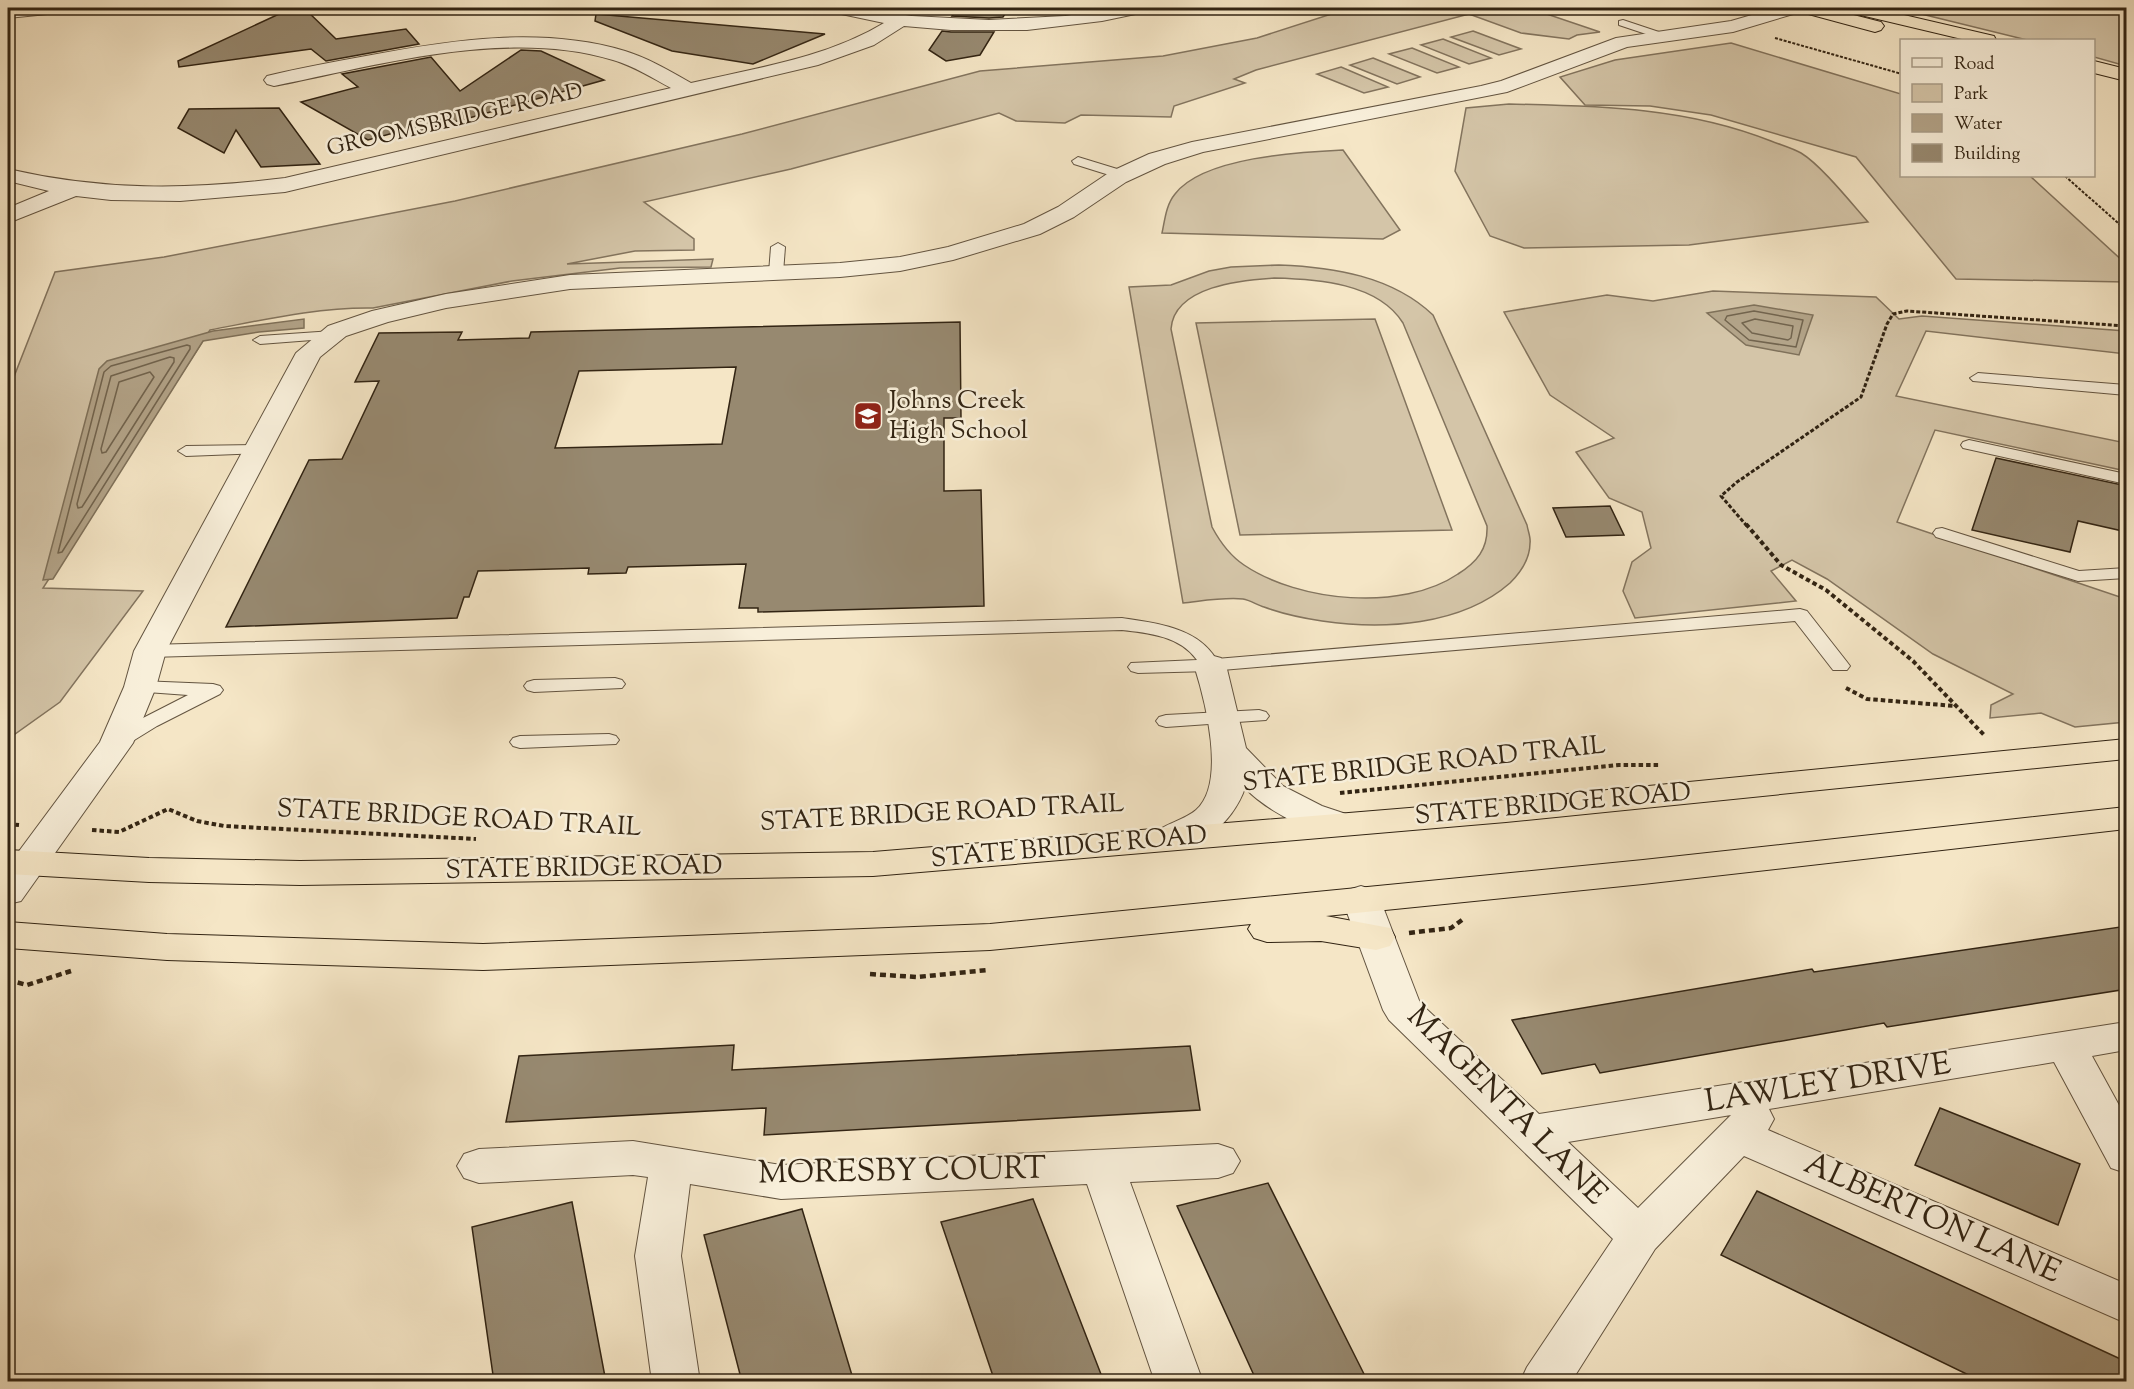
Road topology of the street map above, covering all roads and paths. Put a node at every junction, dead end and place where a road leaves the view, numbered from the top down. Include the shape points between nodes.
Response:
1 (57, 8) edge
2 (838, 8) edge
3 (1139, 8) edge
4 (1794, 8) edge
5 (1807, 8) edge
6 (1854, 8) edge
7 (8, 13) edge
8 (901, 20) junction
9 (1623, 23) dead end
10 (1733, 26) junction
11 (1661, 36) junction
12 (1923, 39) edge
13 (1983, 39) edge
14 (2095, 67) edge
15 (1900, 73) edge
16 (2127, 75) edge
17 (274, 80) dead end
18 (2095, 83) edge
19 (688, 90) junction
20 (2127, 91) edge
21 (1078, 161) dead end
22 (8, 175) edge
23 (1122, 175) junction
24 (2066, 177) edge
25 (34, 182) junction
26 (71, 190) junction
27 (8, 193) edge
28 (8, 216) edge
29 (2127, 230) edge
30 (778, 247) dead end
31 (776, 273) junction
32 (2127, 326) edge
33 (333, 335) junction
34 (260, 340) dead end
35 (1978, 378) dead end
36 (2127, 390) edge
37 (1969, 445) dead end
38 (258, 450) junction
39 (186, 451) dead end
40 (2127, 479) edge
41 (1942, 533) dead end
42 (2127, 573) edge
43 (150, 651) junction
44 (1210, 665) junction
45 (1138, 667) dead end
46 (1840, 675) joint
47 (615, 684) dead end
48 (534, 686) dead end
49 (140, 687) junction
50 (1956, 706) junction
51 (1258, 716) dead end
52 (1223, 719) junction
53 (1166, 721) dead end
54 (609, 740) dead end
55 (520, 742) dead end
56 (1991, 742) dead end
57 (116, 743) junction
58 (2127, 748) edge
59 (1231, 753) junction
60 (1665, 765) dead end
61 (1340, 809) junction
62 (2127, 818) edge
63 (8, 824) edge
64 (52, 828) junction
65 (485, 839) dead end
66 (1168, 839) junction
67 (14, 872) edge
68 (1361, 899) junction
69 (8, 935) edge
70 (990, 937) junction
71 (1376, 937) junction
72 (2127, 1036) edge
73 (2066, 1046) junction
74 (1780, 1092) junction
75 (1530, 1132) junction
76 (1738, 1135) junction
77 (2127, 1156) edge
78 (1218, 1161) dead end
79 (671, 1165) junction
80 (479, 1166) dead end
81 (1103, 1166) junction
82 (1639, 1236) junction
83 (2127, 1304) edge
84 (676, 1382) edge
85 (1179, 1382) edge
86 (1544, 1382) edge

1 - 7 street
2 - 8 street
3 - 8 street via 1096,17 1023,24
4 - 10 street
5 - 12 highway
6 - 13 highway
8 - 19 street, GROOMSBRIDGE ROAD via 867,41 833,54
9 - 11 lane
10 - 11 street
10 - 15 path
11 - 23 street via 1623,42 1507,86 1198,146
14 - 16 highway
17 - 19 street via 443,49 532,44 619,55
18 - 20 highway
19 - 26 street, GROOMSBRIDGE ROAD via 285,185 173,196
21 - 23 lane
22 - 25 street, GROOMSBRIDGE ROAD
23 - 31 street via 1066,212 1032,229 983,245 900,264
24 - 29 path
25 - 26 street, GROOMSBRIDGE ROAD
25 - 27 street
26 - 28 street
30 - 31 lane
31 - 33 street via 570,282 446,301 381,316
32 - 50 path via 1907,311 1893,314 1861,397 1721,496 1781,565 1826,590 1913,661
33 - 34 lane
33 - 38 street via 309,353
35 - 36 lane
37 - 40 lane
38 - 39 lane
38 - 43 street
41 - 42 lane via 2078,576
43 - 44 lane via 1122,624 1186,640 1202,651
43 - 49 street
44 - 45 lane
44 - 46 lane via 1800,615
44 - 52 street
46 - 50 path via 1867,699
47 - 48 lane
49 - 57 street
49 - 57 lane via 213,690
50 - 56 path
51 - 52 lane
52 - 53 lane
52 - 59 street
54 - 55 lane
57 - 64 street
58 - 61 highway, STATE BRIDGE ROAD via 1506,811
59 - 61 street via 1270,794 1310,814
59 - 66 street via 1227,792 1216,810 1202,824
60 - 61 path, STATE BRIDGE ROAD TRAIL via 1619,765
61 - 66 highway, STATE BRIDGE ROAD
62 - 68 highway
63 - 64 path, STATE BRIDGE ROAD TRAIL
64 - 65 path, STATE BRIDGE ROAD TRAIL via 119,832 168,809 197,821 224,826
64 - 67 street
66 - 67 highway, STATE BRIDGE ROAD via 861,864 300,873
68 - 70 highway
68 - 71 street, MAGENTA LANE
69 - 70 highway via 167,947 483,957
70 - 71 highway via 1004,946 1052,952 1291,927 1333,928
71 - 75 street, MAGENTA LANE via 1403,1010
72 - 73 street, LAWLEY DRIVE
73 - 74 street, LAWLEY DRIVE
73 - 77 street
74 - 75 street, LAWLEY DRIVE
74 - 76 street
75 - 82 street, MAGENTA LANE
76 - 82 street
76 - 83 street, ALBERTON LANE
78 - 81 street, MORESBY COURT
79 - 80 street, MORESBY COURT via 633,1158
79 - 81 street, MORESBY COURT via 781,1182
79 - 84 street via 658,1256
81 - 85 street
82 - 86 street

